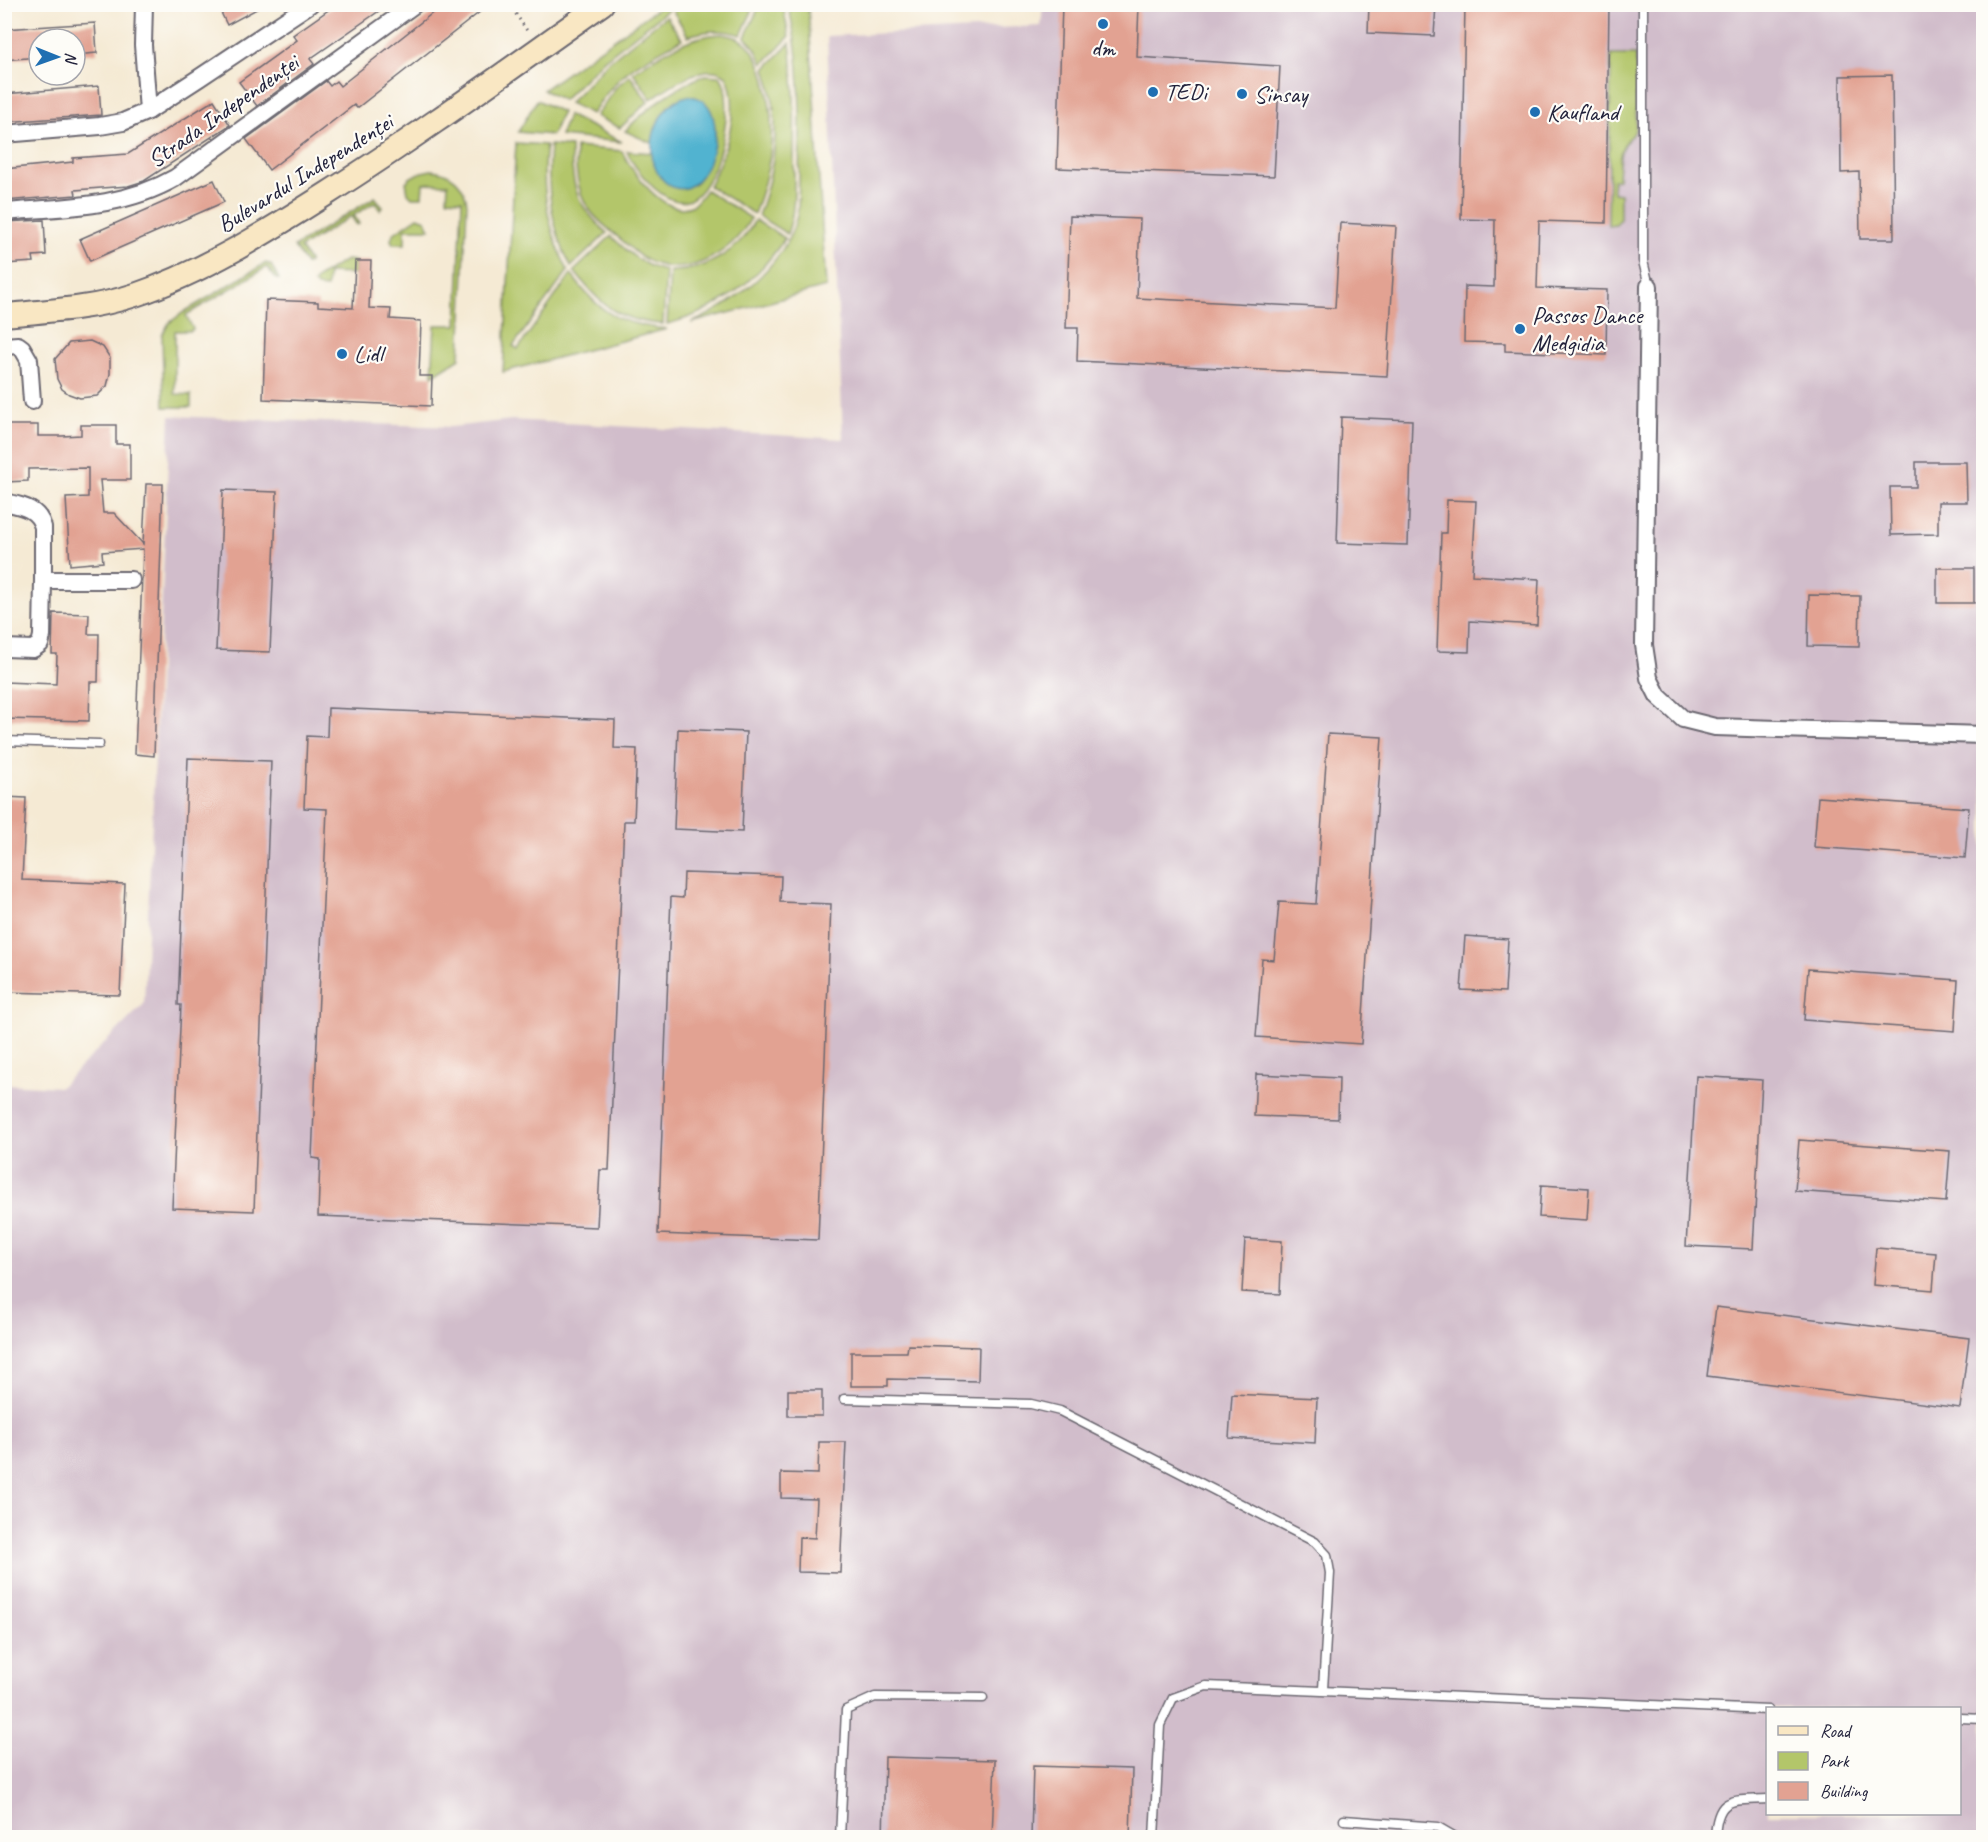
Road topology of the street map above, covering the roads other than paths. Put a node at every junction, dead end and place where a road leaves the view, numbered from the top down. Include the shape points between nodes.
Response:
1 (144, 4) edge
2 (310, 4) edge
3 (415, 4) edge
4 (602, 4) edge
5 (1643, 4) edge
6 (148, 111) junction
7 (4, 134) edge
8 (4, 212) edge
9 (1649, 286) joint
10 (4, 315) edge
11 (4, 346) edge
12 (32, 401) dead end
13 (4, 502) edge
14 (43, 580) junction
15 (131, 580) dead end
16 (4, 648) edge
17 (1983, 735) edge
18 (4, 741) edge
19 (99, 744) dead end
20 (844, 1399) dead end
21 (1323, 1689) junction
22 (983, 1698) dead end
23 (1766, 1710) edge
24 (1961, 1718) edge
25 (1983, 1719) edge
26 (1766, 1799) edge
27 (1344, 1820) dead end
28 (840, 1838) edge
29 (1154, 1838) edge
30 (1457, 1838) edge
31 (1715, 1838) edge

1 - 6 street, Strada Independenței
2 - 6 street, Strada Independenței
3 - 8 street, Strada Independenței via 162,186 109,202
4 - 10 main road, Bulevardul Independenței via 422,132 267,231 193,270 102,304
5 - 9 lane via 1643,261
6 - 7 street, Strada Independenței via 123,122 100,126
9 - 17 street via 1644,645 1649,678 1658,696 1683,719 1715,727
11 - 12 street via 18,345 26,354
13 - 14 street via 28,508 41,519
14 - 15 street
14 - 16 street via 40,644 33,649
18 - 19 lane
20 - 21 lane via 1031,1404 1060,1411 1315,1542 1327,1555 1330,1573
21 - 23 lane
21 - 29 lane via 1206,1686 1173,1698 1160,1725
22 - 28 lane via 875,1697 846,1710
24 - 25 lane
26 - 31 lane via 1729,1801 1719,1810
27 - 30 lane via 1438,1827

